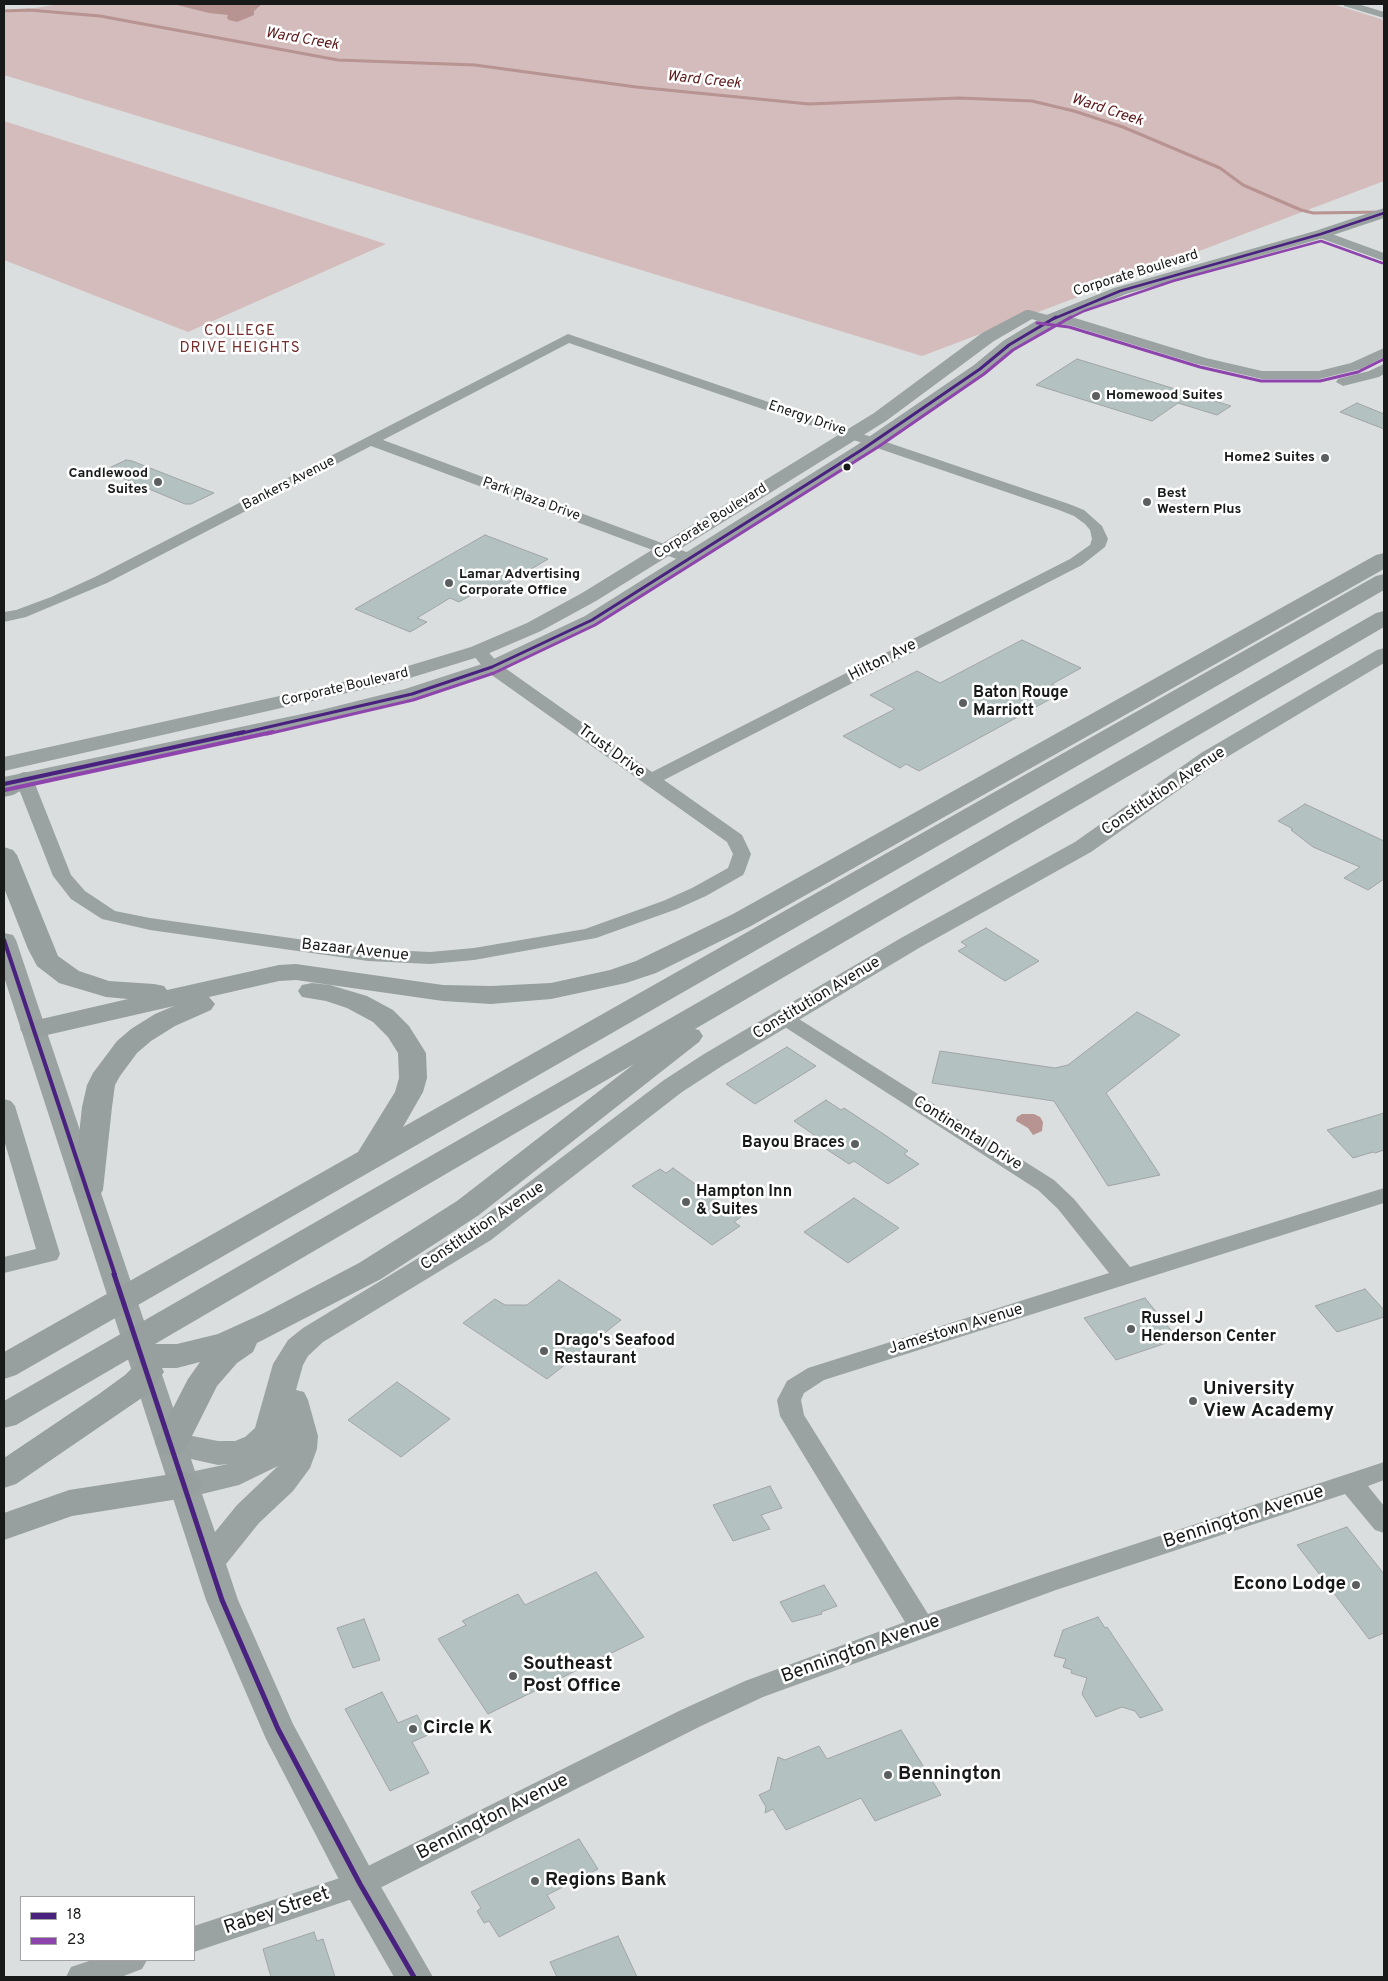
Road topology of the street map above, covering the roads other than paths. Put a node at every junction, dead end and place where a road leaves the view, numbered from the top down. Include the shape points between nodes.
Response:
1 (1348, 4) edge
2 (1384, 16) edge
3 (1384, 199) edge
4 (1384, 213) edge
5 (1328, 232) junction
6 (1384, 257) edge
7 (1084, 289) dead end
8 (1054, 301) dead end
9 (1028, 314) junction
10 (1050, 320) junction
11 (568, 338) joint
12 (1384, 352) edge
13 (1350, 368) junction
14 (1384, 368) edge
15 (1366, 376) junction
16 (1270, 380) junction
17 (852, 434) junction
18 (372, 441) junction
19 (875, 442) junction
20 (762, 490) junction
21 (769, 509) junction
22 (1097, 529) joint
23 (666, 550) junction
24 (690, 559) junction
25 (1384, 560) edge
26 (1384, 582) edge
27 (4, 617) edge
28 (1384, 618) edge
29 (534, 627) junction
30 (530, 651) junction
31 (478, 652) junction
32 (1384, 654) edge
33 (492, 666) junction
34 (366, 683) junction
35 (290, 701) junction
36 (313, 718) junction
37 (262, 729) junction
38 (152, 732) junction
39 (148, 754) junction
40 (4, 764) edge
41 (650, 780) junction
42 (10, 784) edge
43 (742, 854) joint
44 (4, 855) edge
45 (4, 940) edge
46 (765, 976) junction
47 (192, 999) junction
48 (784, 1018) junction
49 (37, 1036) junction
50 (4, 1106) edge
51 (370, 1158) junction
52 (88, 1190) junction
53 (1384, 1195) edge
54 (4, 1266) edge
55 (1125, 1277) junction
56 (273, 1322) junction
57 (145, 1362) junction
58 (4, 1367) edge
59 (288, 1392) junction
60 (4, 1416) edge
61 (172, 1443) junction
62 (1384, 1471) edge
63 (4, 1475) edge
64 (1351, 1483) junction
65 (185, 1485) junction
66 (1384, 1524) edge
67 (4, 1527) edge
68 (209, 1562) junction
69 (922, 1627) junction
70 (360, 1884) junction
71 (195, 1939) edge
72 (129, 1961) edge
73 (81, 1977) edge
74 (414, 1977) edge

1 - 2 street
3 - 7 street, Corporate Boulevard
4 - 5 street, Corporate Boulevard
5 - 6 street
5 - 10 street, Corporate Boulevard via 1120,291
8 - 9 street, Corporate Boulevard
9 - 10 street
9 - 17 street, Corporate Boulevard via 988,337 917,391
10 - 16 street via 1062,329 1158,353 1238,381
10 - 19 street, Corporate Boulevard via 1009,345
11 - 17 street, Energy Drive
11 - 18 street, Bankers Avenue
12 - 13 street
13 - 15 street
13 - 16 street
14 - 15 street
15 - 16 street via 1329,385
17 - 19 street, Energy Drive
17 - 20 street, Corporate Boulevard
18 - 23 street, Park Plaza Drive
18 - 27 street, Bankers Avenue via 101,580 57,600
19 - 21 street, Corporate Boulevard
19 - 22 street, Energy Drive via 1064,507 1079,513
20 - 21 street via 760,505
20 - 23 street, Corporate Boulevard
21 - 24 street, Corporate Boulevard
22 - 41 street, Hilton Ave via 1100,540 1097,547 1076,562
23 - 24 street, Park Plaza Drive
23 - 29 street, Corporate Boulevard
24 - 30 street, Corporate Boulevard via 592,620
25 - 47 highway via 742,920 646,967 582,985 519,994 443,993 296,972 263,975
26 - 51 highway
28 - 46 highway
29 - 30 street via 523,642
29 - 31 street, Corporate Boulevard
30 - 33 street, Corporate Boulevard
31 - 33 street, Trust Drive
31 - 34 street, Corporate Boulevard
32 - 48 street, Constitution Avenue via 1209,758 1067,856
33 - 36 street, Corporate Boulevard via 412,694
33 - 41 street, Trust Drive
34 - 35 street, Corporate Boulevard
34 - 36 street via 315,705 309,714
35 - 37 street via 290,709
35 - 38 street, Corporate Boulevard
36 - 37 street, Corporate Boulevard
37 - 39 street, Corporate Boulevard
38 - 39 street
38 - 40 street, Corporate Boulevard
39 - 42 street, Corporate Boulevard
41 - 43 street, Trust Drive via 735,839
42 - 43 street, Bazaar Avenue via 62,876 78,895 109,915 150,924 368,955 430,958 474,954 589,934 699,892 736,871
44 - 47 highway via 41,950 54,967 69,977 106,989
45 - 49 street
46 - 56 highway via 468,1208 370,1271
46 - 60 highway
47 - 49 highway
47 - 51 highway via 262,991 330,993 357,1002 392,1024 412,1053 414,1078 403,1104
47 - 52 highway via 127,1047 107,1073 97,1107
48 - 55 street, Continental Drive via 1046,1185 1066,1204
48 - 59 street, Constitution Avenue via 673,1086 480,1233 313,1335 298,1348 288,1364
49 - 52 street
50 - 54 street via 48,1254
51 - 58 highway
52 - 57 street
53 - 55 street, Jamestown Avenue
55 - 69 street, Jamestown Avenue via 816,1374 801,1382 791,1393 789,1408 792,1416
56 - 57 highway via 226,1344
56 - 61 highway via 226,1355 211,1370
57 - 61 street
57 - 63 highway via 137,1384
59 - 61 street, Constitution Avenue via 269,1434 256,1445 237,1452 218,1452
59 - 65 street, Constitution Avenue via 288,1433 272,1455 245,1472 228,1478
59 - 68 street via 303,1436 295,1468 248,1514
61 - 65 street
62 - 64 street, Bennington Avenue
64 - 66 street
64 - 69 street, Bennington Avenue
65 - 67 highway via 69,1503
65 - 68 street
68 - 70 street via 278,1729
69 - 70 street, Bennington Avenue via 816,1665 715,1707
70 - 71 street, Rabey Street
70 - 74 street
72 - 73 street

